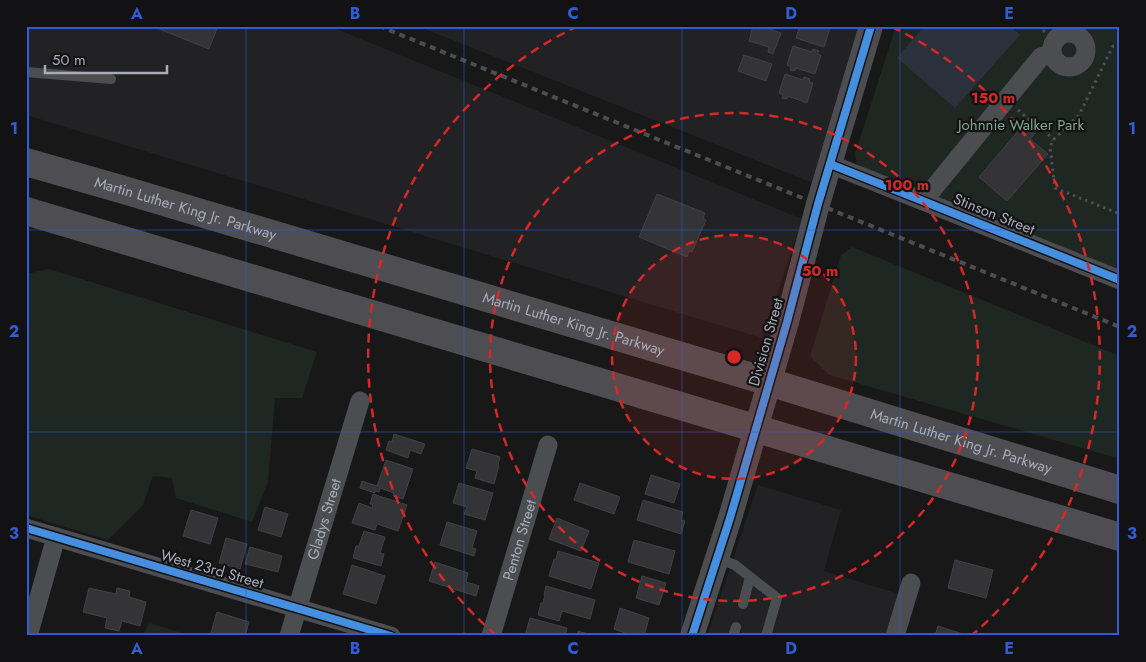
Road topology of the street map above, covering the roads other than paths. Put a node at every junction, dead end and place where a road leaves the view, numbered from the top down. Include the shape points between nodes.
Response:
1 (871, 26) edge
2 (1054, 47) road end
3 (26, 72) edge
4 (112, 79) dead end
5 (26, 162) edge
6 (830, 164) junction
7 (923, 201) junction
8 (26, 211) edge
9 (1120, 280) edge
10 (769, 382) junction
11 (360, 401) dead end
12 (755, 429) junction
13 (548, 445) dead end
14 (1120, 490) edge
15 (26, 528) edge
16 (56, 537) junction
17 (1120, 537) edge
18 (718, 558) junction
19 (750, 577) junction
20 (911, 583) dead end
21 (743, 604) dead end
22 (297, 608) junction
23 (28, 636) edge
24 (289, 636) edge
25 (391, 636) edge
26 (492, 636) edge
27 (692, 636) edge
28 (766, 636) edge
29 (895, 636) edge

1 - 6 street, Division Street
2 - 7 street via 1041,57
3 - 4 lane
5 - 10 highway, Martin Luther King Jr. Parkway
6 - 7 street, Stinson Street
6 - 10 street, Division Street
7 - 9 street, Stinson Street
8 - 12 highway
10 - 12 street, Division Street
10 - 14 highway, Martin Luther King Jr. Parkway
11 - 22 street, Gladys Street
12 - 17 highway
12 - 18 street, Division Street
13 - 26 street, Penton Street
15 - 16 street, West 23rd Street
16 - 22 street, West 23rd Street
16 - 23 street
18 - 19 lane via 735,565
18 - 27 street, Division Street
19 - 21 lane
19 - 28 lane via 778,598
20 - 29 street
22 - 24 street, Gladys Street
22 - 25 street, West 23rd Street

